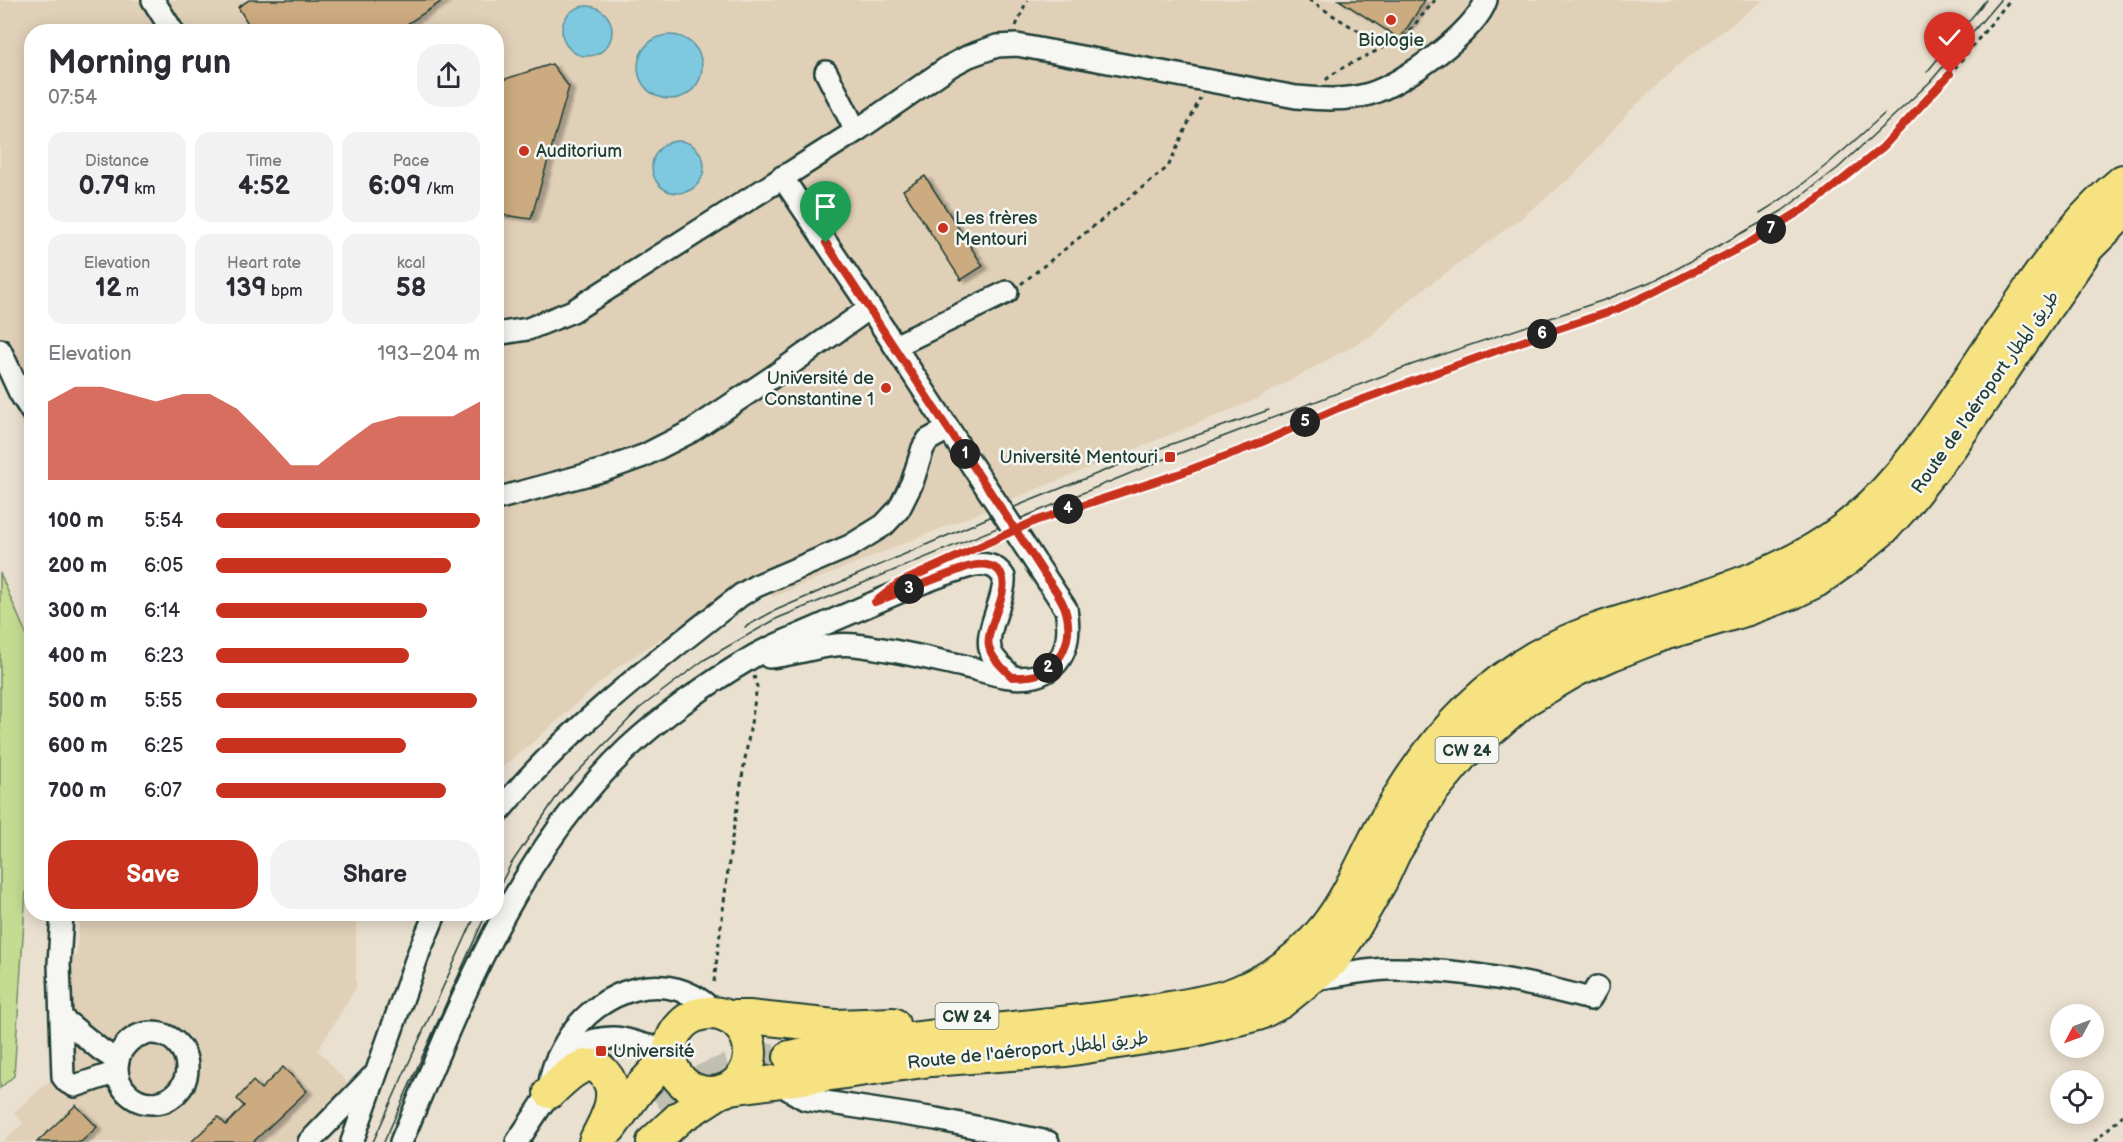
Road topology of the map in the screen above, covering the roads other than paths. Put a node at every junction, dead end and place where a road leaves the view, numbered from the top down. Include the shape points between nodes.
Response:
1 (1486, 0) edge
2 (161, 3) edge
3 (170, 24) edge
4 (826, 72) dead end
5 (856, 131) junction
6 (782, 177) junction
7 (2123, 181) edge
8 (2123, 212) edge
9 (1007, 292) road end
10 (870, 308) junction
11 (504, 333) edge
12 (895, 346) junction
13 (0, 350) edge
14 (24, 399) edge
15 (952, 435) junction
16 (504, 497) edge
17 (750, 658) junction
18 (1012, 677) junction
19 (504, 806) edge
20 (504, 915) edge
21 (62, 921) edge
22 (432, 921) edge
23 (501, 921) edge
24 (1309, 980) junction
25 (1597, 987) dead end
26 (1208, 1002) junction
27 (721, 1015) junction
28 (62, 1018) junction
29 (579, 1023) junction
30 (670, 1051) junction
31 (593, 1056) junction
32 (787, 1069) junction
33 (378, 1072) junction
34 (725, 1091) junction
35 (550, 1092) junction
36 (659, 1107) tunnel mouth
37 (309, 1142) edge
38 (352, 1142) edge
39 (400, 1142) edge
40 (517, 1142) edge
41 (595, 1142) edge
42 (601, 1142) edge
43 (629, 1142) edge
44 (653, 1142) edge
45 (1048, 1142) edge

1 - 5 street via 1466,29 1409,75 1355,98 1309,98 1008,44 950,66
2 - 3 street
4 - 5 street
5 - 6 street
6 - 10 street
6 - 11 street via 573,311 528,329
7 - 26 highway, Route de l'aéroport طريق المطار / CW 24 via 2091,210 2058,250 1931,436 1870,507 1807,556 1777,570 1581,635 1507,676 1438,740 1414,771 1343,902 1309,946 1263,980
8 - 24 highway, Route de l'aéroport طريق المطار / CW 24 via 2088,247 1957,438 1883,529 1839,564 1794,592 1612,654 1576,669 1525,700 1462,754 1431,792 1354,928 1333,960
9 - 12 street
10 - 12 street
10 - 16 street via 690,432 644,456
12 - 15 street
13 - 14 street
15 - 18 street, bridge via 1066,609 1067,643 1058,660 1034,676
15 - 19 street via 928,440 899,509 884,525 850,546 741,595 584,723
17 - 18 street via 853,645
17 - 18 street via 927,581 983,564 994,567 1004,577 988,644 992,655
17 - 20 street via 629,747 606,770 564,819
21 - 28 street
22 - 33 street
23 - 39 street
24 - 25 street via 1387,969 1466,974 1590,999
24 - 32 highway, Route de l'aéroport طريق المطار / CW 24 via 1258,1014 1190,1030 1066,1050
26 - 27 highway, CW 24 via 1136,999 835,1026
26 - 32 highway, Route de l'aéroport طريق المطار / CW 24 via 1118,1017 974,1032
27 - 29 street via 686,991 637,988 608,999
27 - 30 highway via 691,1018 674,1035
27 - 34 highway via 738,1023 746,1033 751,1058 741,1080
28 - 28 street via 62,1070 67,1082 75,1086 117,1066
29 - 31 street
29 - 35 street via 556,1060 549,1081
30 - 31 street via 616,1038
30 - 34 highway via 673,1068 691,1089 704,1094
30 - 42 highway
31 - 35 highway via 592,1065 573,1071
31 - 41 highway via 612,1086 609,1111
32 - 34 highway, Route de l'aéroport طريق المطار / CW 24
32 - 45 street via 788,1089 805,1099 936,1119
33 - 37 street
33 - 38 street
34 - 44 highway, Route de l'aéroport طريق المطار / CW 24 via 679,1118
35 - 40 street
36 - 43 highway

